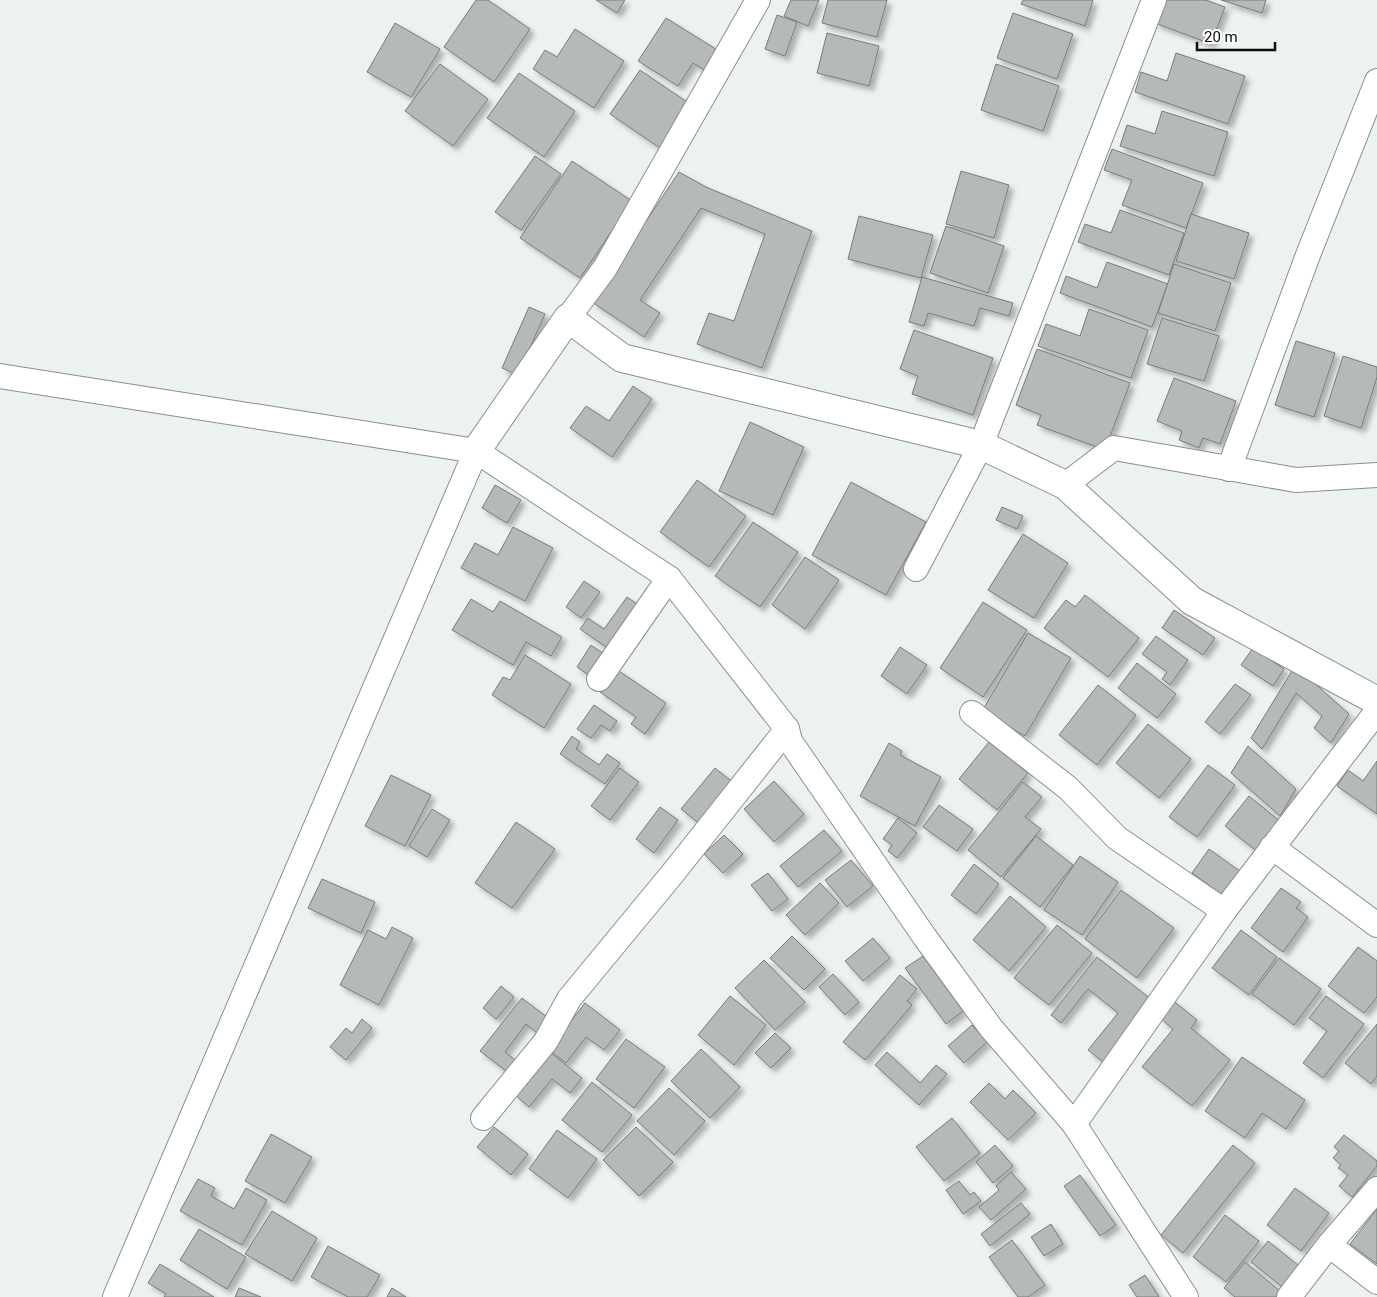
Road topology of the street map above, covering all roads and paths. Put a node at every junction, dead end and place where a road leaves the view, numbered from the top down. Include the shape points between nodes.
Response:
1 (758, 0) edge
2 (1154, 0) edge
3 (1377, 81) edge
4 (568, 318) junction
5 (0, 376) edge
6 (981, 445) junction
7 (476, 451) junction
8 (1229, 468) junction
9 (1377, 475) edge
10 (1065, 485) junction
11 (916, 569) dead end
12 (669, 578) junction
13 (599, 679) dead end
14 (1377, 701) edge
15 (1377, 711) edge
16 (972, 714) dead end
17 (786, 729) junction
18 (1272, 847) junction
19 (1224, 911) junction
20 (1377, 925) edge
21 (483, 1118) dead end
22 (1074, 1124) junction
23 (1377, 1190) edge
24 (1329, 1245) junction
25 (1377, 1282) edge
26 (115, 1297) edge
27 (1186, 1297) edge
28 (1289, 1297) edge

1 - 4 street via 605,268
2 - 6 street
3 - 8 street
4 - 6 street via 622,358
4 - 7 street
5 - 7 street
6 - 10 street
6 - 11 street
7 - 12 street
7 - 26 street
8 - 9 street via 1296,480
8 - 10 street via 1114,448
10 - 14 street via 1192,601
12 - 13 street
12 - 17 street
15 - 18 street
16 - 19 street via 1068,788 1117,838
17 - 21 street via 569,999 546,1041
17 - 22 street via 790,741 991,1028
18 - 19 street
18 - 20 street
19 - 22 street
22 - 27 street
23 - 24 street
24 - 25 street
24 - 28 street

